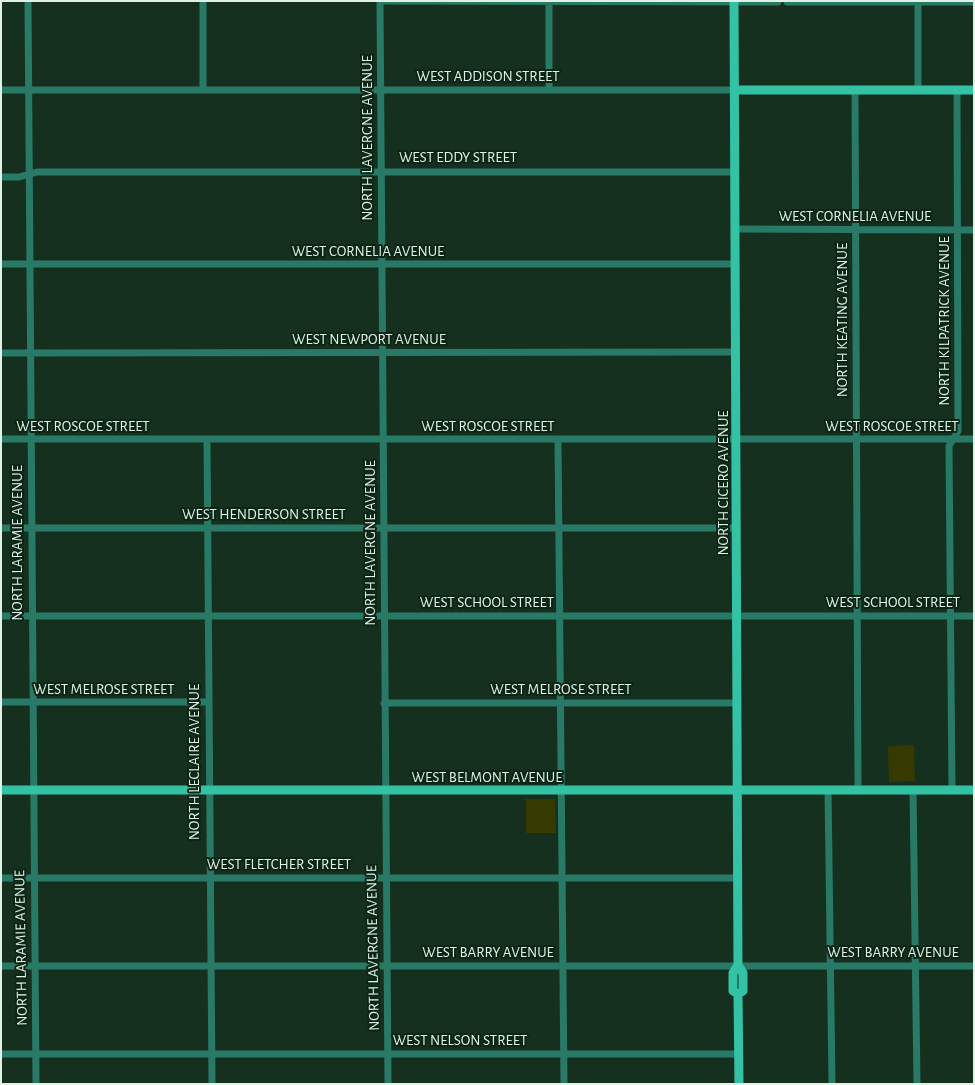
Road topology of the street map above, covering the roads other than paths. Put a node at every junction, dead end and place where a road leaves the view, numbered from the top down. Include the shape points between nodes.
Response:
1 (28, 1) edge
2 (203, 1) edge
3 (382, 1) edge
4 (549, 1) edge
5 (734, 1) edge
6 (778, 2) edge
7 (787, 2) edge
8 (918, 2) edge
9 (974, 2) edge
10 (381, 89) junction
11 (1, 90) edge
12 (28, 90) junction
13 (203, 90) junction
14 (549, 90) junction
15 (735, 90) junction
16 (854, 90) junction
17 (918, 90) junction
18 (957, 90) junction
19 (974, 90) edge
20 (381, 171) junction
21 (735, 172) junction
22 (28, 174) junction
23 (1, 177) edge
24 (736, 229) junction
25 (855, 229) junction
26 (958, 230) junction
27 (974, 230) edge
28 (1, 264) edge
29 (29, 264) junction
30 (382, 264) junction
31 (736, 264) junction
32 (382, 352) junction
33 (736, 352) junction
34 (1, 353) edge
35 (30, 353) junction
36 (1, 439) edge
37 (30, 439) junction
38 (207, 440) junction
39 (383, 440) junction
40 (558, 440) junction
41 (736, 440) junction
42 (856, 440) junction
43 (954, 440) junction
44 (974, 440) edge
45 (1, 528) edge
46 (31, 528) junction
47 (207, 528) junction
48 (383, 528) junction
49 (559, 528) junction
50 (737, 528) junction
51 (208, 615) junction
52 (560, 615) junction
53 (1, 616) edge
54 (31, 616) junction
55 (384, 616) junction
56 (737, 616) junction
57 (857, 616) junction
58 (951, 616) junction
59 (974, 616) edge
60 (1, 702) edge
61 (32, 702) junction
62 (208, 702) junction
63 (384, 703) junction
64 (560, 703) junction
65 (737, 703) junction
66 (1, 790) edge
67 (33, 790) junction
68 (208, 790) junction
69 (385, 790) junction
70 (561, 790) junction
71 (737, 790) junction
72 (828, 790) junction
73 (858, 790) junction
74 (913, 790) junction
75 (952, 790) junction
76 (974, 790) edge
77 (1, 878) edge
78 (34, 878) junction
79 (209, 878) junction
80 (562, 878) junction
81 (737, 878) junction
82 (386, 879) junction
83 (738, 965) junction
84 (1, 966) edge
85 (34, 966) junction
86 (210, 966) junction
87 (386, 966) junction
88 (562, 966) junction
89 (831, 966) junction
90 (915, 966) junction
91 (974, 966) edge
92 (1, 1054) edge
93 (35, 1054) junction
94 (211, 1054) junction
95 (387, 1054) junction
96 (563, 1054) junction
97 (739, 1054) junction
98 (36, 1084) edge
99 (212, 1084) edge
100 (388, 1084) edge
101 (564, 1084) edge
102 (740, 1084) edge
103 (832, 1084) edge
104 (917, 1084) edge

1 - 12 street, NORTH LARAMIE AVENUE
2 - 13 street
3 - 4 street
3 - 10 street, NORTH LAVERGNE AVENUE
4 - 5 street
4 - 14 street
5 - 6 street
5 - 15 main road, NORTH CICERO AVENUE
7 - 8 street
8 - 9 street
8 - 17 street
10 - 13 street, WEST ADDISON STREET
10 - 14 street, WEST ADDISON STREET
10 - 20 street, NORTH LAVERGNE AVENUE
11 - 12 street, WEST ADDISON STREET
12 - 13 street, WEST ADDISON STREET
12 - 22 street, NORTH LARAMIE AVENUE
14 - 15 street, WEST ADDISON STREET
15 - 16 main road, WEST ADDISON STREET
15 - 21 main road, NORTH CICERO AVENUE
16 - 17 main road, WEST ADDISON STREET
16 - 25 street, NORTH KEATING AVENUE
17 - 18 main road, WEST ADDISON STREET
18 - 19 main road, WEST ADDISON STREET
18 - 26 street, NORTH KILPATRICK AVENUE
20 - 21 street, WEST EDDY STREET
20 - 22 street, WEST EDDY STREET
20 - 30 street, NORTH LAVERGNE AVENUE
21 - 24 main road, NORTH CICERO AVENUE
22 - 23 street, WEST EDDY STREET
22 - 29 street, NORTH LARAMIE AVENUE
24 - 25 street, WEST CORNELIA AVENUE
24 - 31 main road, NORTH CICERO AVENUE
25 - 26 street, WEST CORNELIA AVENUE
25 - 42 street, NORTH KEATING AVENUE
26 - 27 street, WEST CORNELIA AVENUE
26 - 43 street, NORTH KILPATRICK AVENUE via 958,432
28 - 29 street, WEST CORNELIA AVENUE
29 - 30 street, WEST CORNELIA AVENUE
29 - 35 street, NORTH LARAMIE AVENUE
30 - 31 street, WEST CORNELIA AVENUE
30 - 32 street, NORTH LAVERGNE AVENUE
31 - 33 main road, NORTH CICERO AVENUE
32 - 33 street, WEST NEWPORT AVENUE
32 - 35 street, WEST NEWPORT AVENUE
32 - 39 street, NORTH LAVERGNE AVENUE
33 - 41 main road, NORTH CICERO AVENUE
34 - 35 street, WEST NEWPORT AVENUE
35 - 37 street, NORTH LARAMIE AVENUE
36 - 37 street, WEST ROSCOE STREET
37 - 38 street, WEST ROSCOE STREET
37 - 46 street, NORTH LARAMIE AVENUE
38 - 39 street, WEST ROSCOE STREET
38 - 47 street, NORTH LECLAIRE AVENUE
39 - 40 street, WEST ROSCOE STREET
39 - 48 street, NORTH LAVERGNE AVENUE
40 - 41 street, WEST ROSCOE STREET
40 - 49 street
41 - 42 street, WEST ROSCOE STREET
41 - 50 main road, NORTH CICERO AVENUE
42 - 43 street, WEST ROSCOE STREET
42 - 57 street, NORTH KEATING AVENUE
43 - 44 street, WEST ROSCOE STREET
43 - 58 street, NORTH KILPATRICK AVENUE via 950,446
45 - 46 street, WEST HENDERSON STREET
46 - 47 street, WEST HENDERSON STREET
46 - 54 street, NORTH LARAMIE AVENUE
47 - 48 street, WEST HENDERSON STREET
47 - 51 street, NORTH LECLAIRE AVENUE
48 - 49 street, WEST HENDERSON STREET
48 - 55 street, NORTH LAVERGNE AVENUE
49 - 50 street, WEST HENDERSON STREET
49 - 52 street
50 - 56 main road, NORTH CICERO AVENUE
51 - 54 street, WEST SCHOOL STREET
51 - 55 street, WEST SCHOOL STREET
51 - 62 street, NORTH LECLAIRE AVENUE
52 - 55 street, WEST SCHOOL STREET
52 - 56 street, WEST SCHOOL STREET
52 - 64 street
53 - 54 street, WEST SCHOOL STREET
54 - 61 street, NORTH LARAMIE AVENUE
55 - 63 street, NORTH LAVERGNE AVENUE
56 - 57 street, WEST SCHOOL STREET
56 - 65 main road, NORTH CICERO AVENUE
57 - 58 street, WEST SCHOOL STREET
57 - 73 street, NORTH KEATING AVENUE
58 - 59 street, WEST SCHOOL STREET
58 - 75 street, NORTH KILPATRICK AVENUE
60 - 61 street, WEST MELROSE STREET
61 - 62 street, WEST MELROSE STREET
61 - 67 street, NORTH LARAMIE AVENUE
62 - 68 street, NORTH LECLAIRE AVENUE
63 - 64 street, WEST MELROSE STREET
63 - 69 street, NORTH LAVERGNE AVENUE
64 - 65 street, WEST MELROSE STREET
64 - 70 street
65 - 71 main road, NORTH CICERO AVENUE
66 - 67 main road, WEST BELMONT AVENUE
67 - 68 main road, WEST BELMONT AVENUE
67 - 78 street, NORTH LARAMIE AVENUE
68 - 69 main road, WEST BELMONT AVENUE
68 - 79 street, NORTH LECLAIRE AVENUE
69 - 70 main road, WEST BELMONT AVENUE
69 - 82 street, NORTH LAVERGNE AVENUE
70 - 71 main road, WEST BELMONT AVENUE
70 - 80 street
71 - 72 main road, WEST BELMONT AVENUE
71 - 81 main road, NORTH CICERO AVENUE
72 - 73 main road, WEST BELMONT AVENUE
72 - 89 street
73 - 74 main road, WEST BELMONT AVENUE
74 - 75 main road, WEST BELMONT AVENUE
74 - 90 street
75 - 76 main road, WEST BELMONT AVENUE
77 - 78 street, WEST FLETCHER STREET
78 - 79 street, WEST FLETCHER STREET
78 - 85 street, NORTH LARAMIE AVENUE
79 - 82 street, WEST FLETCHER STREET
79 - 86 street, NORTH LECLAIRE AVENUE
80 - 81 street, WEST FLETCHER STREET
80 - 82 street, WEST FLETCHER STREET
80 - 88 street
81 - 83 main road, NORTH CICERO AVENUE
82 - 87 street, NORTH LAVERGNE AVENUE
83 - 88 street, WEST BARRY AVENUE
83 - 89 street, WEST BARRY AVENUE
83 - 97 main road, NORTH CICERO AVENUE via 743,973 743,991 738,994
84 - 85 street, WEST BARRY AVENUE
85 - 86 street, WEST BARRY AVENUE
85 - 93 street, NORTH LARAMIE AVENUE
86 - 87 street, WEST BARRY AVENUE
86 - 94 street, NORTH LECLAIRE AVENUE
87 - 88 street, WEST BARRY AVENUE
87 - 95 street, NORTH LAVERGNE AVENUE
88 - 96 street
89 - 90 street, WEST BARRY AVENUE
89 - 103 street
90 - 91 street, WEST BARRY AVENUE
90 - 104 street
92 - 93 street, WEST NELSON STREET
93 - 94 street, WEST NELSON STREET
93 - 98 street, NORTH LARAMIE AVENUE
94 - 95 street, WEST NELSON STREET
94 - 99 street, NORTH LECLAIRE AVENUE
95 - 96 street, WEST NELSON STREET
95 - 100 street, NORTH LAVERGNE AVENUE
96 - 97 street, WEST NELSON STREET
96 - 101 street
97 - 102 main road, NORTH CICERO AVENUE

